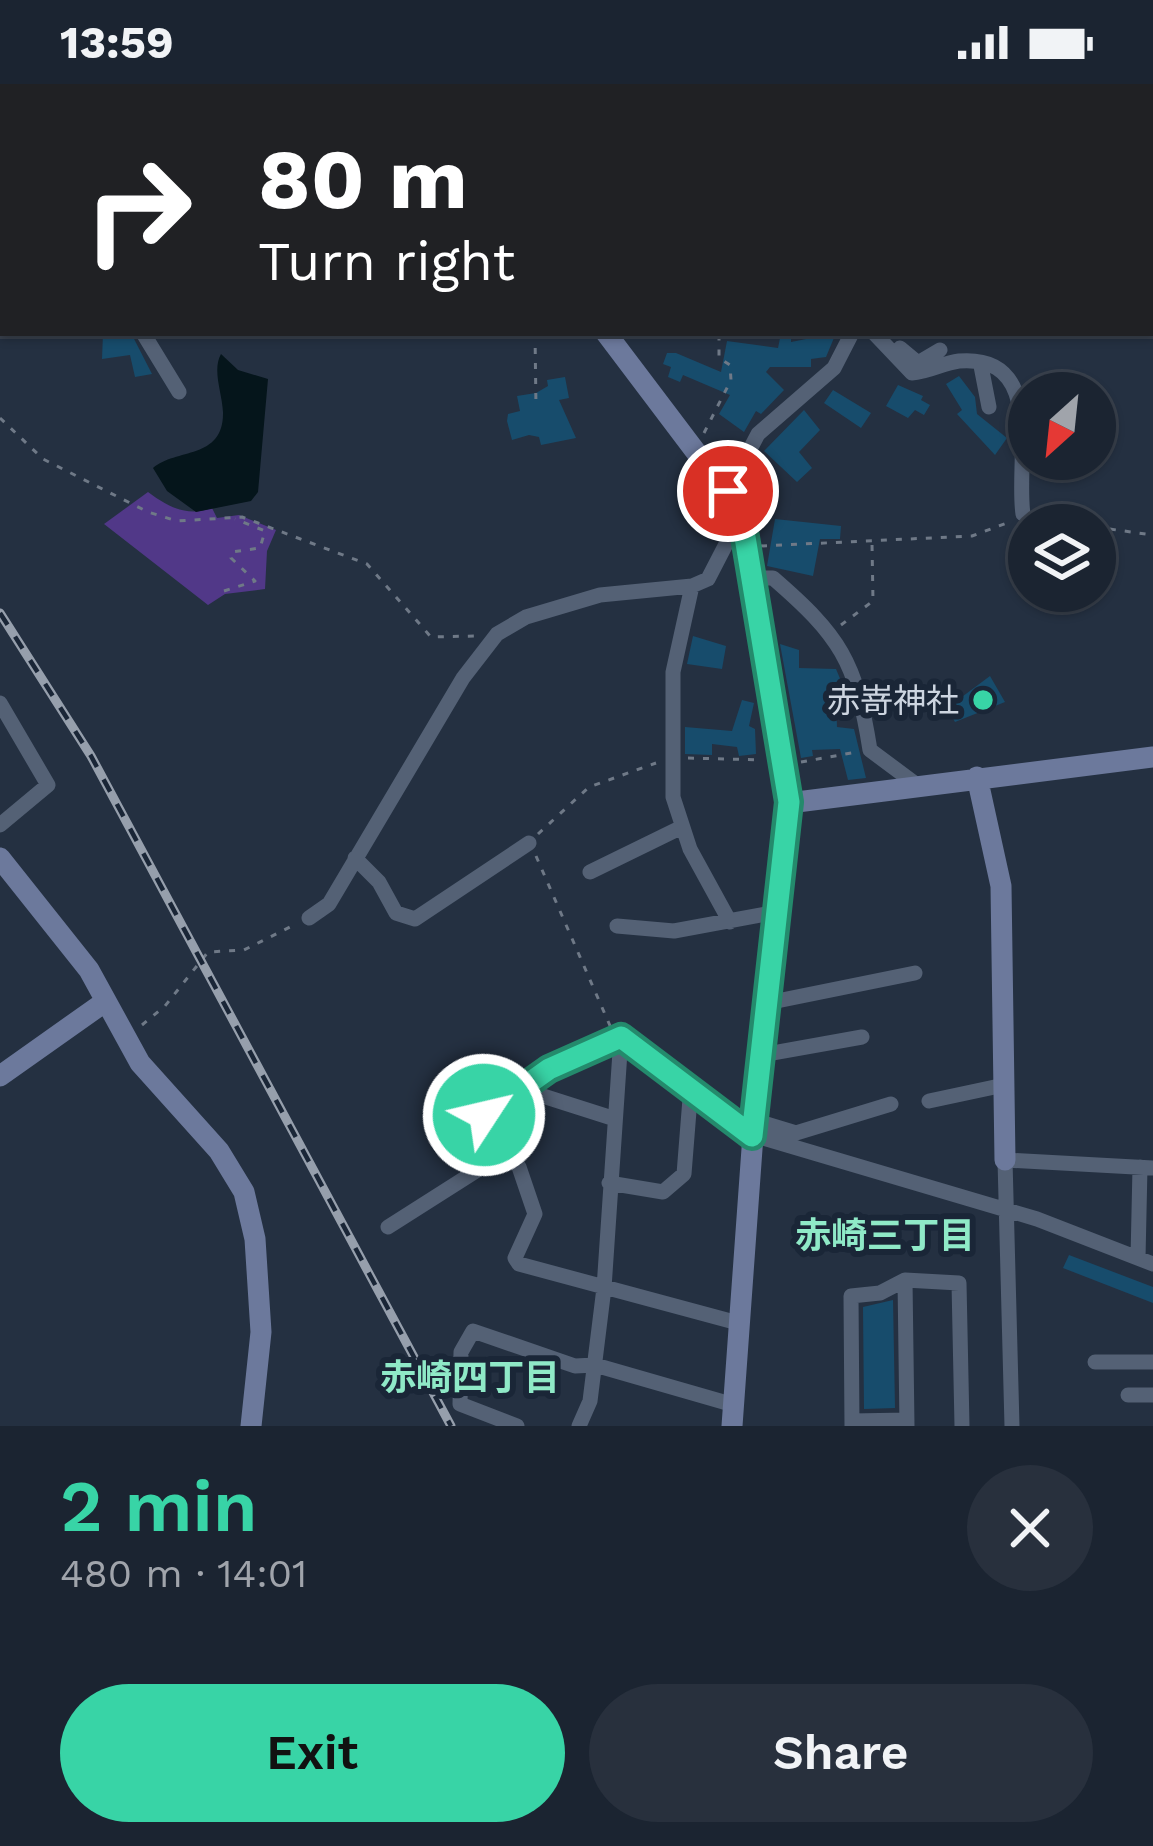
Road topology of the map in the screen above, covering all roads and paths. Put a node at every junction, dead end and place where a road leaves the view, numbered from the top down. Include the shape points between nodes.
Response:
1 (145, 336) edge
2 (535, 336) edge
3 (608, 336) edge
4 (719, 336) edge
5 (850, 336) edge
6 (900, 344) edge
7 (940, 350) dead end
8 (981, 366) junction
9 (179, 392) dead end
10 (989, 406) dead end
11 (536, 408) dead end
12 (0, 418) edge
13 (695, 450) junction
14 (728, 491) junction
15 (1023, 504) edge
16 (740, 517) junction
17 (233, 518) junction
18 (1008, 521) edge
19 (1116, 530) edge
20 (1153, 535) edge
21 (872, 542) junction
22 (747, 547) junction
23 (752, 578) junction
24 (692, 586) junction
25 (224, 591) dead end
26 (831, 632) junction
27 (495, 636) junction
28 (0, 703) edge
29 (870, 750) junction
30 (673, 757) junction
31 (1153, 758) edge
32 (784, 762) junction
33 (977, 777) junction
34 (917, 785) junction
35 (789, 802) junction
36 (0, 825) edge
37 (682, 827) junction
38 (529, 843) junction
39 (355, 858) junction
40 (0, 859) edge
41 (590, 872) dead end
42 (777, 912) junction
43 (308, 918) joint
44 (730, 922) junction
45 (616, 926) dead end
46 (915, 973) dead end
47 (106, 1001) junction
48 (767, 1003) junction
49 (123, 1037) junction
50 (621, 1037) junction
51 (862, 1037) dead end
52 (761, 1055) junction
53 (0, 1076) edge
54 (1004, 1085) junction
55 (691, 1086) junction
56 (520, 1089) junction
57 (929, 1101) dead end
58 (891, 1104) dead end
59 (612, 1118) junction
60 (753, 1128) junction
61 (509, 1150) junction
62 (1005, 1160) junction
63 (1149, 1166) edge
64 (609, 1183) junction
65 (1006, 1211) junction
66 (388, 1227) dead end
67 (1145, 1261) edge
68 (905, 1280) junction
69 (604, 1288) junction
70 (739, 1322) junction
71 (1095, 1362) dead end
72 (1153, 1362) edge
73 (595, 1365) junction
74 (1128, 1395) dead end
75 (1153, 1395) edge
76 (733, 1415) edge
77 (852, 1423) edge
78 (907, 1423) edge
79 (251, 1426) edge
80 (517, 1426) edge
81 (579, 1426) edge
82 (962, 1426) edge
83 (1012, 1426) edge

1 - 9 street
2 - 11 path
3 - 13 street
4 - 13 path via 719,358 731,377
5 - 14 street via 834,368 758,434
6 - 7 street via 918,363
6 - 8 street via 912,373 958,362
8 - 10 street
8 - 15 street via 1006,375 1021,405
12 - 17 path via 43,459 109,496 177,521
13 - 14 street
14 - 16 street
16 - 22 street
16 - 24 street via 708,579
17 - 25 path via 266,531 260,548 232,551 255,581
17 - 27 path via 367,564 431,637
18 - 21 path via 973,536
19 - 20 path
21 - 22 path
21 - 26 path via 873,601
22 - 23 street
23 - 26 street via 773,578
23 - 32 street
24 - 27 street via 600,595 526,616
24 - 30 street via 673,672
26 - 29 street via 853,675
27 - 39 street
28 - 36 street via 48,784
29 - 32 path
29 - 34 street
30 - 32 path
30 - 37 street
30 - 38 path via 589,787
31 - 33 street
32 - 35 street
33 - 34 street
33 - 54 street via 1000,886
34 - 35 street
35 - 42 street
37 - 41 street
37 - 44 street
38 - 39 street via 415,919 396,913
38 - 50 path
39 - 43 street via 329,904
40 - 47 street
42 - 44 street
42 - 48 street
43 - 49 path via 244,950 208,952 165,1006
44 - 45 street via 674,931
46 - 48 street
47 - 49 street
47 - 53 street
48 - 52 street
49 - 79 street via 244,1192 261,1332
50 - 55 street
50 - 56 street
50 - 59 street
51 - 52 street
52 - 60 street
54 - 57 street
54 - 62 street
55 - 60 street
55 - 64 street via 684,1174 663,1192
56 - 59 street
56 - 61 street via 484,1115
58 - 60 street via 796,1133
59 - 64 street
60 - 65 street
60 - 70 street
61 - 66 street
61 - 69 street via 535,1214 519,1264
62 - 63 street
62 - 65 street
63 - 67 street
64 - 69 street
65 - 67 street
65 - 83 street
68 - 77 street via 851,1296
68 - 78 street
68 - 82 street via 959,1283
69 - 70 street
69 - 73 street
70 - 76 street
71 - 72 street
73 - 76 street
73 - 80 street via 575,1366 473,1331 461,1352 460,1404
73 - 81 street
74 - 75 street
77 - 78 street

